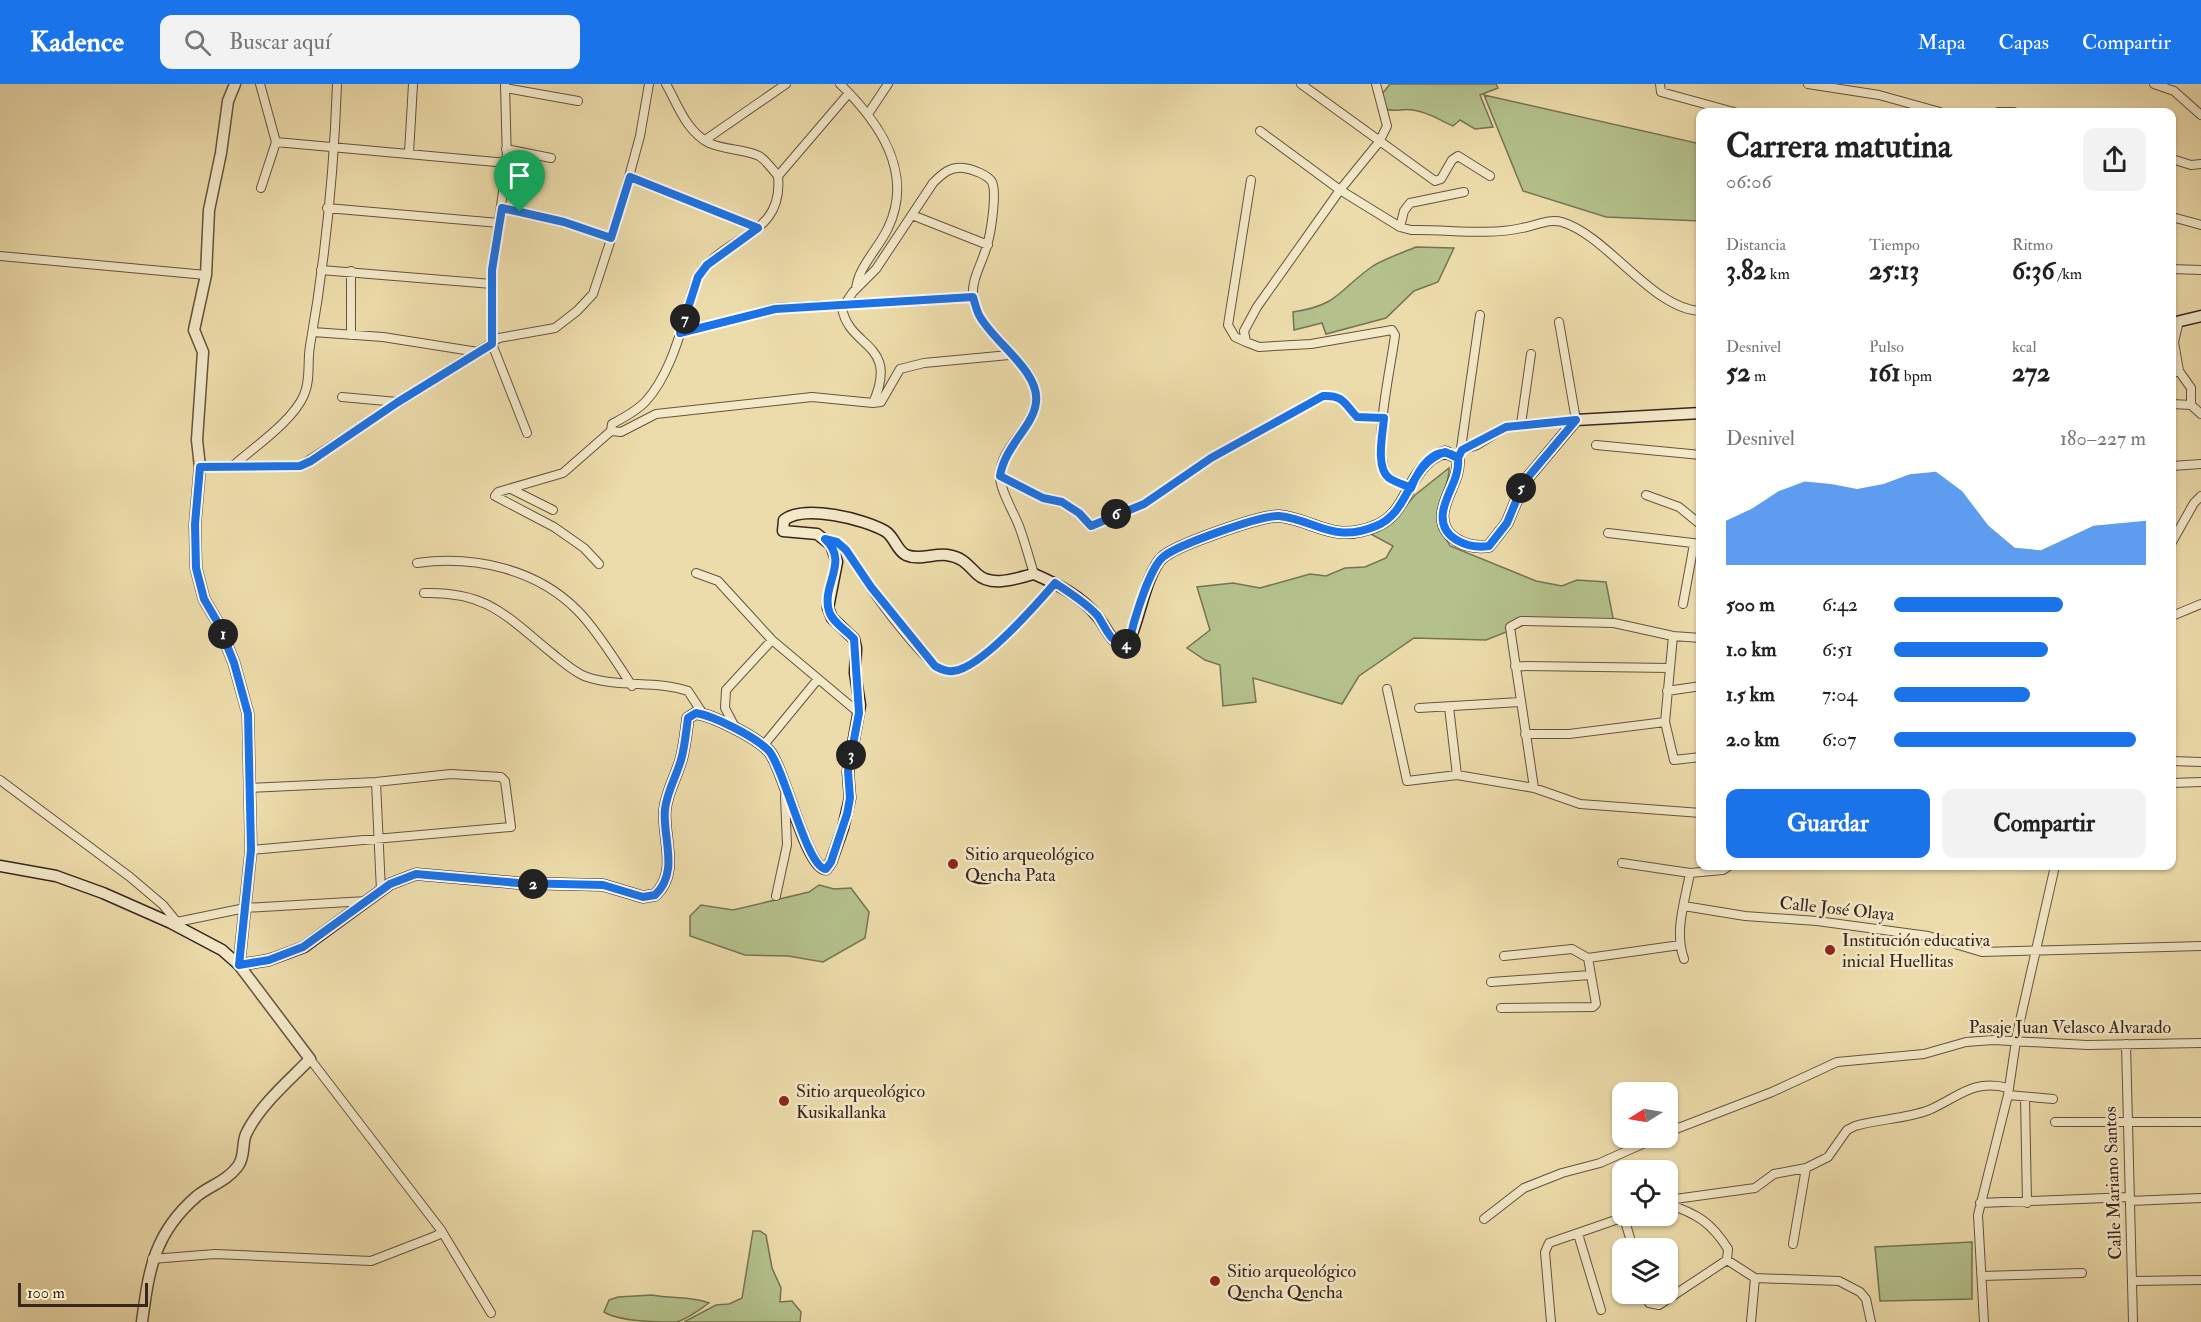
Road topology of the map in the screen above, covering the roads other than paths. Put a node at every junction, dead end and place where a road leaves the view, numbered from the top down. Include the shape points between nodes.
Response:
1 (235, 84) edge
2 (260, 84) edge
3 (337, 84) edge
4 (413, 84) edge
5 (649, 84) edge
6 (668, 84) edge
7 (786, 84) edge
8 (840, 84) edge
9 (888, 84) edge
10 (1301, 84) edge
11 (1376, 84) edge
12 (1660, 84) edge
13 (1808, 84) edge
14 (2154, 84) edge
15 (505, 86) edge
16 (849, 93) junction
17 (578, 102) dead end
18 (1719, 108) edge
19 (1926, 108) edge
20 (868, 114) junction
21 (2201, 114) edge
22 (1260, 130) dead end
23 (705, 140) junction
24 (276, 142) junction
25 (1379, 142) junction
26 (335, 149) junction
27 (506, 149) junction
28 (409, 153) junction
29 (551, 158) dead end
30 (2176, 160) edge
31 (507, 164) junction
32 (2201, 165) edge
33 (778, 176) junction
34 (1490, 176) dead end
35 (630, 177) junction
36 (1251, 180) dead end
37 (261, 188) dead end
38 (1340, 190) junction
39 (1464, 192) dead end
40 (327, 208) junction
41 (502, 208) junction
42 (912, 215) junction
43 (2176, 218) edge
44 (499, 223) junction
45 (2201, 225) edge
46 (1400, 227) junction
47 (758, 228) junction
48 (611, 238) junction
49 (988, 244) junction
50 (0, 256) edge
51 (2176, 269) edge
52 (321, 270) junction
53 (2201, 270) edge
54 (351, 271) junction
55 (206, 275) junction
56 (492, 284) junction
57 (856, 289) junction
58 (973, 297) junction
59 (845, 303) junction
60 (1696, 310) edge
61 (1480, 315) dead end
62 (2201, 316) edge
63 (1560, 322) dead end
64 (2176, 322) edge
65 (313, 332) junction
66 (680, 333) junction
67 (351, 335) junction
68 (1246, 342) junction
69 (492, 344) junction
70 (478, 352) junction
71 (1532, 354) dead end
72 (1010, 355) junction
73 (2176, 372) edge
74 (342, 397) dead end
75 (398, 402) junction
76 (873, 403) junction
77 (2176, 404) edge
78 (2192, 405) junction
79 (1696, 413) edge
80 (2201, 414) edge
81 (1384, 418) junction
82 (1579, 420) junction
83 (1521, 424) junction
84 (611, 431) junction
85 (527, 433) dead end
86 (1596, 445) dead end
87 (1460, 454) junction
88 (1696, 455) edge
89 (2201, 464) edge
90 (234, 466) junction
91 (2176, 466) edge
92 (200, 467) junction
93 (1000, 476) junction
94 (1411, 488) junction
95 (511, 489) junction
96 (1646, 495) dead end
97 (2201, 496) edge
98 (553, 510) dead end
99 (1696, 521) edge
100 (2176, 530) edge
101 (1608, 533) dead end
102 (825, 539) junction
103 (1696, 544) edge
104 (1696, 548) edge
105 (417, 563) dead end
106 (599, 564) dead end
107 (696, 573) dead end
108 (1034, 574) junction
109 (1055, 583) junction
110 (424, 593) dead end
111 (1683, 604) dead end
112 (2201, 604) edge
113 (2176, 614) edge
114 (1673, 636) junction
115 (1696, 638) edge
116 (772, 640) junction
117 (1515, 666) junction
118 (1670, 668) junction
119 (818, 679) junction
120 (632, 686) junction
121 (1696, 687) edge
122 (1387, 689) dead end
123 (1668, 691) junction
124 (1520, 702) junction
125 (1449, 706) junction
126 (1419, 708) dead end
127 (859, 713) junction
128 (703, 714) junction
129 (1665, 722) junction
130 (736, 730) junction
131 (1525, 734) junction
132 (763, 747) junction
133 (1696, 758) edge
134 (2176, 761) edge
135 (2201, 762) edge
136 (779, 769) junction
137 (1457, 775) junction
138 (0, 780) edge
139 (376, 782) junction
140 (2176, 783) edge
141 (2201, 783) edge
142 (251, 788) junction
143 (1534, 788) junction
144 (1696, 813) edge
145 (379, 838) junction
146 (251, 850) junction
147 (1622, 863) dead end
148 (0, 866) edge
149 (1723, 870) edge
150 (2054, 870) edge
151 (1690, 873) junction
152 (381, 891) junction
153 (776, 896) dead end
154 (366, 901) junction
155 (1684, 906) junction
156 (244, 908) junction
157 (177, 922) junction
158 (185, 932) junction
159 (1680, 945) junction
160 (2201, 946) edge
161 (2037, 950) junction
162 (1504, 956) dead end
163 (1588, 958) junction
164 (1684, 959) dead end
165 (239, 965) junction
166 (1590, 975) junction
167 (1491, 982) dead end
168 (1501, 1008) dead end
169 (2016, 1041) junction
170 (2201, 1043) edge
171 (2126, 1044) junction
172 (310, 1059) junction
173 (2008, 1091) junction
174 (2025, 1097) junction
175 (2053, 1098) dead end
176 (2055, 1122) dead end
177 (2201, 1122) edge
178 (2128, 1124) junction
179 (1678, 1128) edge
180 (1633, 1148) edge
181 (1806, 1167) junction
182 (2201, 1198) edge
183 (2130, 1199) junction
184 (1678, 1201) edge
185 (1980, 1203) junction
186 (2026, 1203) junction
187 (1678, 1206) edge
188 (1484, 1219) dead end
189 (1612, 1222) edge
190 (441, 1230) junction
191 (1578, 1234) junction
192 (1793, 1244) dead end
193 (152, 1258) junction
194 (1727, 1260) junction
195 (2082, 1273) dead end
196 (1982, 1276) junction
197 (1755, 1278) junction
198 (2201, 1280) edge
199 (2133, 1281) junction
200 (1678, 1292) edge
201 (1601, 1310) dead end
202 (491, 1313) dead end
203 (142, 1322) edge
204 (1551, 1322) edge
205 (1751, 1322) edge
206 (1870, 1322) edge
207 (1984, 1322) edge
208 (2133, 1322) edge

1 - 55 main road via 228,101 208,210
2 - 24 street
3 - 26 street
4 - 28 street
5 - 35 street
6 - 23 street via 687,124
7 - 23 street
8 - 16 street
9 - 20 street
10 - 25 street
11 - 25 street via 1387,126
12 - 18 street via 1661,92
13 - 19 street via 1879,95
14 - 21 street via 2174,91
15 - 17 street
15 - 27 street
16 - 20 street
16 - 33 street
20 - 57 street via 890,149 897,177 895,211 889,228 857,278
22 - 38 street
23 - 33 street via 759,156
24 - 26 street
24 - 37 street
25 - 34 street via 1436,181 1458,156
25 - 38 street
26 - 28 street
26 - 40 street
27 - 29 street
27 - 31 street
28 - 31 street
30 - 32 street
31 - 41 street
33 - 47 street via 774,211
35 - 47 street
35 - 48 street
36 - 68 street via 1228,324 1235,337
38 - 46 street
38 - 68 street via 1257,307 1244,331
39 - 46 street via 1410,203
40 - 44 street
40 - 52 street
41 - 44 street
41 - 48 street
42 - 49 street
42 - 49 street via 944,171 965,168 992,182
42 - 57 street via 876,269
43 - 45 street
44 - 56 street
46 - 60 street via 1510,230 1549,221 1564,222 1670,300
47 - 66 street via 707,265 698,277
48 - 69 street via 593,294 577,311 555,328 499,338
49 - 58 street
50 - 55 street
51 - 53 street
52 - 54 street
52 - 65 street
54 - 56 street
54 - 67 street
55 - 92 main road via 194,330 203,352 197,440
56 - 69 street
57 - 59 street
58 - 59 street
58 - 72 street via 979,315
59 - 66 street via 775,309
59 - 76 street via 844,318 876,354 880,388
61 - 87 street
62 - 64 main road
63 - 82 street
65 - 67 street
65 - 90 street via 309,380 303,398 288,417
66 - 84 street via 658,385 645,402 612,424
67 - 70 street
68 - 81 street via 1259,347 1311,344 1392,330 1395,335
69 - 70 street
69 - 85 street
70 - 75 street
71 - 83 street
72 - 76 street via 900,369 881,402
72 - 93 street via 1029,374 1037,401 1033,416 1011,444
73 - 78 street via 2191,388
74 - 75 street
75 - 90 street via 300,466
76 - 84 street via 812,397 656,414 621,432
77 - 78 street
78 - 80 street
79 - 82 main road
81 - 93 street via 1357,417 1345,400 1335,395 1323,396 1211,458 1144,504 1091,526 1062,502 1043,498
81 - 94 street via 1384,468 1390,479
82 - 83 street
82 - 87 main road via 1524,482 1507,523 1489,546 1477,548 1456,541 1444,524 1443,512
83 - 87 street via 1506,427
84 - 95 street via 563,473
86 - 88 street
87 - 94 main road via 1435,455 1422,465
89 - 91 street
90 - 92 street
92 - 142 main road via 196,568 204,599 234,663 248,714
93 - 108 street
94 - 109 main road via 1379,525 1362,531 1323,531 1276,516 1259,518 1171,551 1156,566 1126,644 1111,637 1095,613
95 - 98 street
95 - 106 street via 498,492 495,499 554,527
96 - 99 street via 1679,507
97 - 100 street
101 - 103 street
102 - 108 main road via 817,534 783,531 784,520 806,513 846,519 883,530 905,554 957,557 990,580 1000,582
102 - 109 street via 846,550 917,646 944,671 969,666 994,647
102 - 127 main road via 837,562 828,608 832,618 854,639
104 - 111 street
105 - 120 street via 471,560 544,585 581,614
107 - 116 street via 718,581
108 - 109 main road
110 - 120 street via 461,594 489,605 586,676
112 - 113 street
114 - 115 street
114 - 117 street via 1614,623 1521,621 1510,627
114 - 118 street
116 - 119 street
116 - 130 street via 726,690 725,708
117 - 118 street
117 - 124 street
118 - 123 street
119 - 127 street
119 - 132 street
120 - 128 street via 688,691
121 - 123 street
122 - 137 street via 1407,781
123 - 129 street
124 - 125 street
124 - 131 street
125 - 126 street
125 - 137 street
127 - 136 main road via 848,771 847,814 826,869 816,866 811,857
128 - 130 main road
128 - 152 main road via 688,718 681,760 665,811 669,864 666,879 655,895 643,897 603,885 416,874
129 - 131 street via 1579,733
129 - 133 street via 1674,760
130 - 132 main road
131 - 143 street
132 - 136 main road
134 - 135 street
136 - 153 street via 789,829
137 - 143 street
138 - 157 street via 130,877
139 - 142 street
139 - 145 street
139 - 145 street via 451,774 501,777 505,781 511,827
140 - 141 street
142 - 146 main road
143 - 144 street via 1580,804
145 - 146 street
145 - 152 street
146 - 156 main road
147 - 151 street
148 - 158 main road via 75,882
149 - 151 street
150 - 161 street
151 - 155 street
152 - 154 main road
154 - 156 street
154 - 165 main road via 303,947 269,960
155 - 159 street
155 - 161 street, Calle José Olaya via 1921,935 1982,952
156 - 157 street
156 - 165 main road
157 - 158 street
158 - 165 main road via 222,950
159 - 163 street
159 - 164 street
160 - 161 street, Calle José Olaya
161 - 169 street
162 - 163 street via 1572,949
163 - 166 street
165 - 172 main road
166 - 167 street
166 - 168 street via 1596,1004 1593,1007
169 - 171 street, Pasaje Juan Velasco Alvarado
169 - 173 street
169 - 179 street, Pasaje Juan Velasco Alvarado via 1966,1042 1924,1054 1837,1062
170 - 171 street, Pasaje Juan Velasco Alvarado
171 - 178 street, Calle Mariano Santos
172 - 190 street
172 - 193 main road via 245,1133 245,1151 230,1176 198,1195 180,1213 163,1234
173 - 174 street
173 - 181 street via 1982,1085 1928,1110 1855,1126 1847,1130 1828,1157
173 - 185 street
174 - 175 street
174 - 186 street
176 - 178 street
177 - 178 street
178 - 183 street, Calle Mariano Santos
180 - 188 street via 1524,1188
181 - 184 street via 1774,1174 1761,1186 1747,1191
181 - 192 street
182 - 183 street
183 - 186 street
183 - 199 street, Calle Mariano Santos
185 - 186 street
185 - 196 street
187 - 194 street via 1708,1224 1728,1249
189 - 191 street
190 - 193 street via 438,1235 371,1261 215,1254
190 - 202 street
191 - 201 street
191 - 204 street via 1546,1247
193 - 203 main road
194 - 197 street
194 - 200 street
195 - 196 street
196 - 207 street
197 - 205 street
197 - 206 street via 1839,1281 1866,1299
198 - 199 street
199 - 208 street, Calle Mariano Santos

